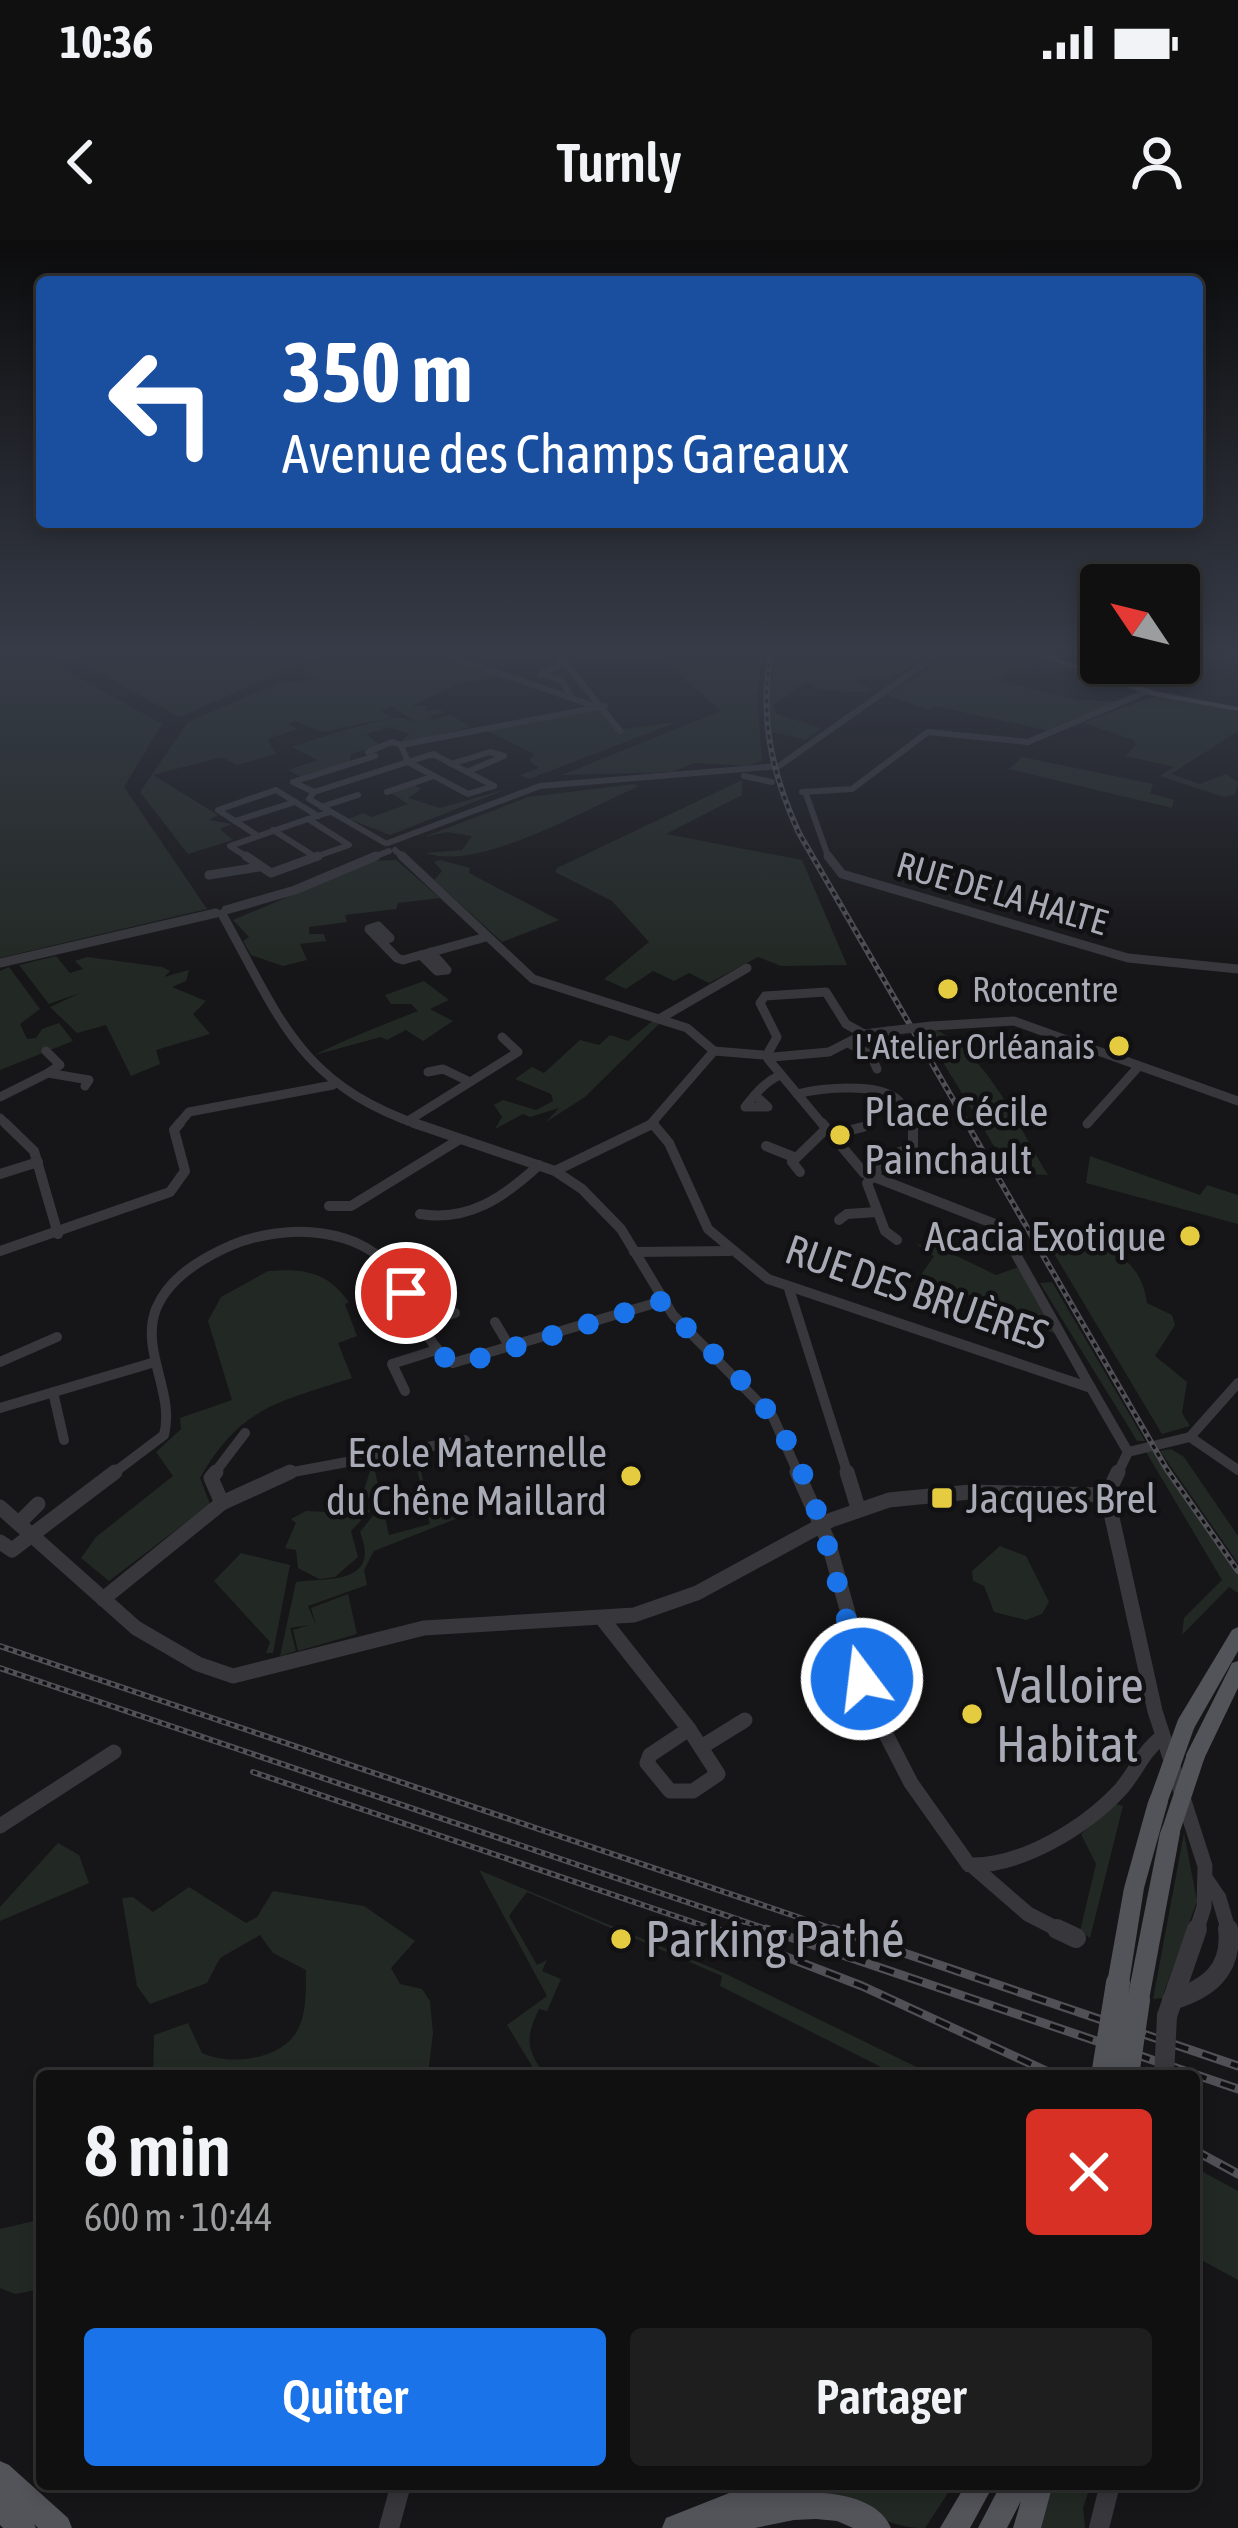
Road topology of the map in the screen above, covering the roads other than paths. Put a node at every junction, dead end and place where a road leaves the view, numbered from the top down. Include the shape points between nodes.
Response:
1 (360, 761) edge
2 (385, 761) edge
3 (412, 761) edge
4 (446, 761) edge
5 (462, 761) edge
6 (495, 761) edge
7 (789, 761) edge
8 (890, 761) edge
9 (408, 762) junction
10 (452, 764) junction
11 (396, 766) junction
12 (467, 772) junction
13 (733, 775) junction
14 (434, 776) junction
15 (772, 782) dead end
16 (314, 792) junction
17 (387, 792) dead end
18 (358, 795) dead end
19 (295, 802) junction
20 (319, 813) junction
21 (235, 821) junction
22 (273, 830) junction
23 (257, 836) junction
24 (389, 847) junction
25 (317, 858) junction
26 (259, 867) junction
27 (209, 875) dead end
28 (221, 912) junction
29 (486, 937) junction
30 (381, 941) dead end
31 (0, 963) edge
32 (747, 968) dead end
33 (1238, 969) edge
34 (661, 1018) junction
35 (864, 1034) junction
36 (502, 1037) dead end
37 (848, 1043) junction
38 (46, 1051) dead end
39 (713, 1051) junction
40 (768, 1056) junction
41 (1138, 1066) junction
42 (878, 1069) dead end
43 (48, 1072) junction
44 (428, 1072) dead end
45 (780, 1075) junction
46 (468, 1081) junction
47 (333, 1085) junction
48 (85, 1086) dead end
49 (755, 1094) dead end
50 (796, 1094) junction
51 (0, 1097) edge
52 (1238, 1101) edge
53 (0, 1118) edge
54 (408, 1121) junction
55 (653, 1124) junction
56 (1088, 1124) dead end
57 (863, 1127) dead end
58 (829, 1132) junction
59 (460, 1138) junction
60 (766, 1146) dead end
61 (796, 1158) junction
62 (38, 1162) junction
63 (538, 1165) junction
64 (556, 1171) junction
65 (800, 1172) dead end
66 (0, 1174) edge
67 (872, 1177) junction
68 (329, 1206) dead end
69 (877, 1212) junction
70 (420, 1214) dead end
71 (839, 1220) dead end
72 (58, 1234) junction
73 (897, 1240) dead end
74 (730, 1250) junction
75 (0, 1251) edge
76 (634, 1252) junction
77 (790, 1289) junction
78 (662, 1301) junction
79 (455, 1313) dead end
80 (495, 1322) dead end
81 (423, 1323) junction
82 (57, 1337) dead end
83 (511, 1349) junction
84 (436, 1350) junction
85 (0, 1362) edge
86 (155, 1362) junction
87 (1238, 1383) edge
88 (1091, 1388) junction
89 (405, 1391) dead end
90 (53, 1392) junction
91 (0, 1408) edge
92 (245, 1433) dead end
93 (1190, 1437) junction
94 (64, 1440) dead end
95 (465, 1440) dead end
96 (1128, 1452) junction
97 (1238, 1470) edge
98 (1107, 1496) junction
99 (223, 1503) junction
100 (38, 1504) dead end
101 (0, 1507) edge
102 (858, 1508) junction
103 (822, 1527) junction
104 (9, 1532) edge
105 (32, 1534) junction
106 (103, 1599) junction
107 (604, 1621) junction
108 (1238, 1635) edge
109 (1238, 1669) edge
110 (745, 1720) dead end
111 (689, 1729) junction
112 (1162, 1737) junction
113 (703, 1746) junction
114 (114, 1752) dead end
115 (0, 1826) edge
116 (975, 1868) junction
117 (1206, 1879) junction
118 (1076, 1938) dead end
119 (1170, 2008) junction
120 (1104, 2070) edge
121 (1128, 2070) edge
122 (1165, 2070) edge
123 (0, 2474) edge
124 (399, 2490) edge
125 (771, 2490) edge
126 (977, 2490) edge
127 (1013, 2490) edge
128 (1038, 2490) edge
129 (1108, 2490) edge
130 (0, 2506) edge
131 (22, 2528) edge
132 (58, 2528) edge
133 (389, 2528) edge
134 (676, 2528) edge
135 (706, 2528) edge
136 (877, 2528) edge
137 (955, 2528) edge
138 (992, 2528) edge
139 (1027, 2528) edge
140 (1099, 2528) edge

1 - 16 street via 293,782
2 - 11 street
3 - 9 street
4 - 10 street
5 - 10 street
6 - 12 street
7 - 13 street
8 - 33 street, RUE DE LA HALTE via 852,789 809,793 831,865 842,874 1128,958
9 - 11 street
9 - 14 street
10 - 12 street
11 - 16 street
12 - 14 street via 494,786 468,794
13 - 15 street
13 - 24 street via 550,784
14 - 17 street
16 - 20 street via 309,799
18 - 20 street
19 - 20 street
19 - 21 street
19 - 21 street via 276,790 218,810
20 - 22 street
20 - 24 street
20 - 25 street via 349,845
21 - 23 street
22 - 23 street
22 - 25 street
23 - 26 street via 230,846
24 - 28 street via 295,890
24 - 29 street
25 - 26 street via 271,873
26 - 27 street
28 - 31 street
28 - 47 street via 285,1028
29 - 30 street via 397,958
29 - 34 street via 542,983
32 - 34 street
34 - 39 street
35 - 37 street
35 - 40 street via 846,1024 828,988 763,998 777,1037
35 - 41 street, bridge via 998,1020
36 - 46 street via 518,1052
37 - 40 street
37 - 42 street
38 - 43 street via 60,1065
39 - 40 street
39 - 55 street
40 - 45 street
41 - 52 street
41 - 56 street
43 - 48 street via 88,1079
43 - 51 street
44 - 46 street
45 - 49 street
45 - 50 street
46 - 54 street
47 - 54 street
47 - 72 street via 188,1112 174,1130 185,1171 173,1190
50 - 58 street
50 - 67 street via 890,1094 917,1129 913,1148 890,1155
53 - 62 street
54 - 59 street
55 - 64 street
55 - 74 street, RUE DES BRUÈRES via 708,1229
57 - 58 street
58 - 61 street
58 - 67 street
59 - 63 street
59 - 68 street via 351,1206
60 - 61 street
61 - 65 street
62 - 66 street
62 - 72 street
63 - 64 street
63 - 70 street via 484,1208 443,1220
64 - 76 street via 612,1217
67 - 69 street
67 - 88 street via 1000,1226
69 - 71 street
69 - 73 street
72 - 75 street
74 - 76 street
74 - 77 street, RUE DES BRUÈRES
76 - 78 street
77 - 88 street, RUE DES BRUÈRES
77 - 102 street
78 - 83 street
78 - 103 street via 772,1417
79 - 81 street
80 - 83 street
81 - 84 street
81 - 86 street via 380,1257 346,1239 284,1232 224,1249 178,1278 151,1327
82 - 85 street
83 - 84 street via 461,1364
84 - 89 street via 392,1364
86 - 90 street
86 - 105 street via 170,1415 164,1435
87 - 93 street
88 - 96 street, RUE DES BRUÈRES
90 - 91 street
90 - 94 street
92 - 99 street via 211,1478
93 - 96 street
93 - 97 street
95 - 99 street via 300,1466
96 - 98 street
98 - 102 street via 941,1494
98 - 112 street
99 - 106 street
100 - 104 street
101 - 105 street
102 - 103 street
103 - 107 street via 669,1605
103 - 116 street via 877,1717 926,1808
104 - 105 street via 12,1550
105 - 106 street
106 - 107 street via 156,1646 238,1678 400,1631
107 - 111 street
108 - 120 main road, bridge via 1186,1724 1157,1802
109 - 121 main road, bridge via 1170,1833
110 - 113 street
111 - 113 street
111 - 113 street via 650,1755 665,1789 693,1791 718,1774
112 - 116 street via 1096,1811 1024,1853
112 - 117 street
114 - 115 street
116 - 118 street via 1028,1914
117 - 119 street
117 - 119 street via 1229,1928 1229,1960 1211,1985
119 - 122 street, bridge
123 - 132 main road
124 - 133 street
125 - 134 main road
126 - 137 main road
127 - 138 main road
128 - 139 main road
129 - 140 street
130 - 131 main road
135 - 136 main road via 824,2503

